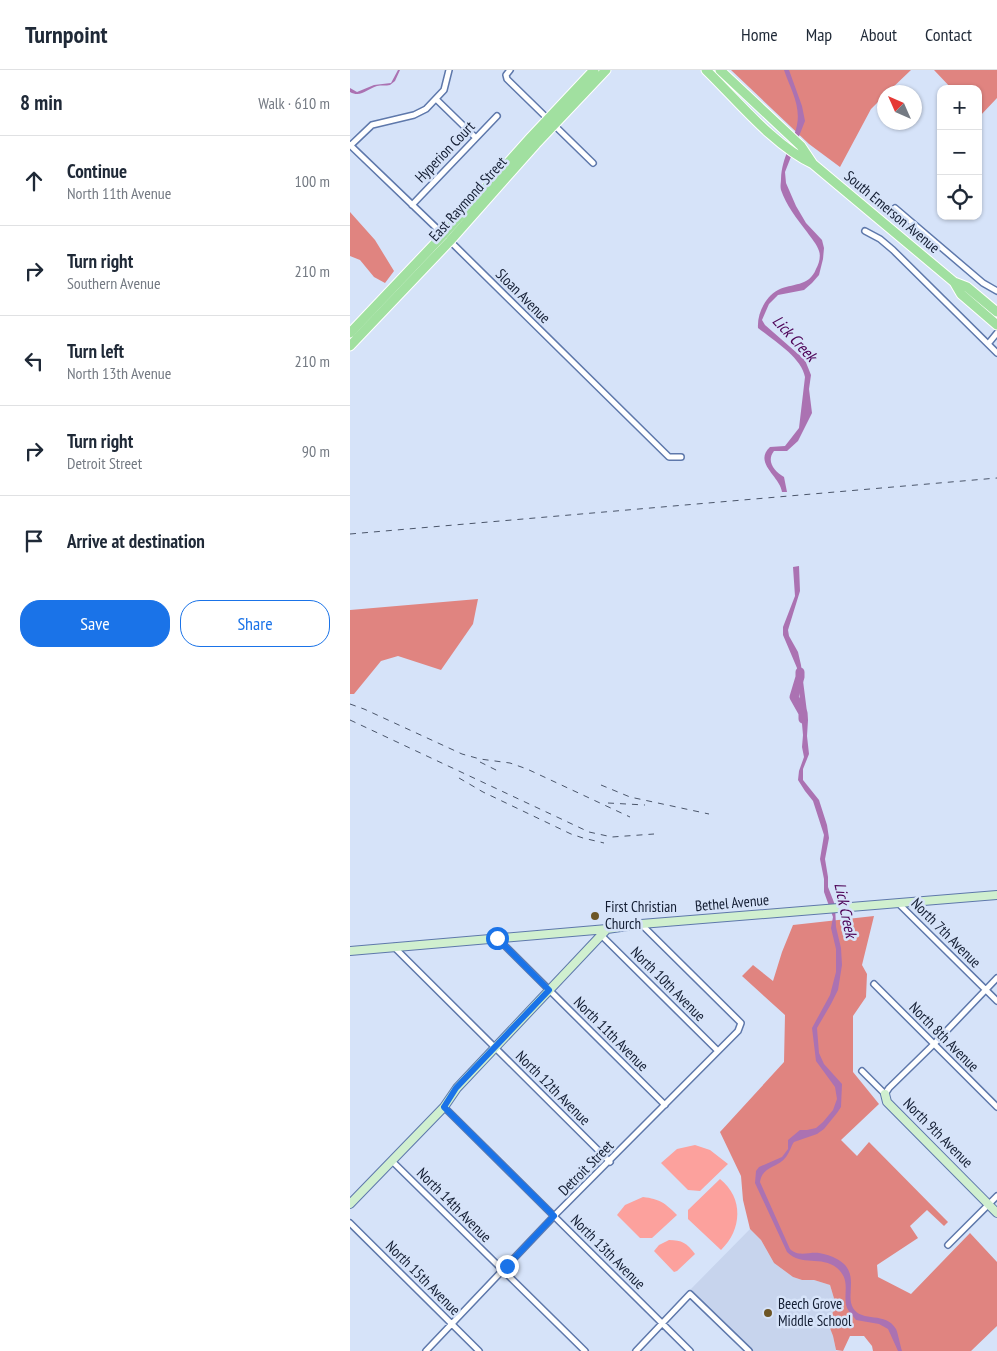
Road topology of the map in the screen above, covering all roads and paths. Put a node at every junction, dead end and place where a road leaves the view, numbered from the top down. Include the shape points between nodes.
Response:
1 (449, 70) edge
2 (510, 70) edge
3 (594, 70) edge
4 (606, 70) edge
5 (706, 70) edge
6 (720, 70) edge
7 (436, 99) junction
8 (497, 116) dead end
9 (551, 122) junction
10 (476, 138) junction
11 (350, 145) edge
12 (593, 163) dead end
13 (813, 164) junction
14 (412, 205) junction
15 (895, 208) dead end
16 (865, 231) dead end
17 (447, 238) junction
18 (954, 282) junction
19 (997, 291) edge
20 (997, 312) edge
21 (997, 324) edge
22 (350, 333) edge
23 (997, 333) edge
24 (988, 344) junction
25 (350, 346) edge
26 (997, 353) edge
27 (681, 457) dead end
28 (997, 895) edge
29 (899, 904) junction
30 (641, 924) junction
31 (607, 929) junction
32 (601, 935) junction
33 (497, 938) junction
34 (394, 947) junction
35 (350, 951) edge
36 (997, 978) edge
37 (874, 984) dead end
38 (549, 990) junction
39 (985, 990) junction
40 (997, 1001) edge
41 (934, 1044) junction
42 (495, 1047) junction
43 (718, 1051) junction
44 (862, 1071) dead end
45 (885, 1094) junction
46 (665, 1105) junction
47 (444, 1107) junction
48 (997, 1107) edge
49 (392, 1160) junction
50 (610, 1162) junction
51 (997, 1196) edge
52 (350, 1204) edge
53 (989, 1204) junction
54 (997, 1213) edge
55 (554, 1216) junction
56 (350, 1223) edge
57 (948, 1245) dead end
58 (503, 1270) junction
59 (662, 1323) junction
60 (452, 1324) junction
61 (426, 1351) edge
62 (479, 1351) edge
63 (585, 1351) edge
64 (636, 1351) edge
65 (690, 1351) edge
66 (749, 1351) edge

1 - 7 street via 446,85
2 - 9 street via 507,79
3 - 9 main road, East Raymond Street
4 - 9 main road, East Raymond Street
5 - 13 main road, South Emerson Avenue via 782,144 797,157
6 - 13 main road, South Emerson Avenue via 801,146
7 - 10 street
7 - 11 street via 416,114 372,125
8 - 10 street, Hyperion Court
9 - 12 street
9 - 17 main road, East Raymond Street
10 - 14 street, Hyperion Court
11 - 14 street, Sloan Avenue
13 - 18 main road, South Emerson Avenue
14 - 17 street, Sloan Avenue
15 - 19 street, South Emerson Avenue via 983,283
16 - 24 street via 890,247
17 - 22 main road, East Raymond Street
17 - 25 main road, East Raymond Street
17 - 27 street, Sloan Avenue via 669,457
18 - 20 main road, South Emerson Avenue via 967,287
18 - 21 main road, South Emerson Avenue via 962,294
23 - 24 street
24 - 26 street
28 - 29 street, Bethel Avenue
29 - 30 street, Bethel Avenue
29 - 39 street, North 7th Avenue
30 - 31 street, Bethel Avenue
30 - 43 street, Detroit Street via 741,1023 738,1031
31 - 32 street
31 - 33 street, Bethel Avenue
32 - 38 street
32 - 43 street, North 10th Avenue
33 - 34 street, Bethel Avenue
33 - 38 street, North 11th Avenue
34 - 35 street, Bethel Avenue
34 - 42 street, North 12th Avenue
36 - 39 street
37 - 41 street, North 8th Avenue
38 - 42 street
38 - 46 street, North 11th Avenue
39 - 40 street, North 7th Avenue
39 - 41 street
41 - 45 street
41 - 48 street, North 8th Avenue
42 - 47 street via 456,1088
42 - 50 street, North 12th Avenue
43 - 46 street, Detroit Street
44 - 45 street, North 9th Avenue
45 - 53 street, North 9th Avenue via 887,1102
46 - 50 street, Detroit Street
47 - 49 street
47 - 55 street, North 13th Avenue
49 - 52 street
49 - 58 street, North 14th Avenue
50 - 55 street, Detroit Street
51 - 53 street
53 - 54 street, North 9th Avenue
53 - 57 street
55 - 58 street, Detroit Street
55 - 59 street, North 13th Avenue
56 - 60 street, North 15th Avenue
58 - 60 street, Detroit Street
58 - 63 street, North 14th Avenue
59 - 64 street
59 - 65 street, North 13th Avenue
59 - 66 street via 690,1294
60 - 61 street, Detroit Street
60 - 62 street, North 15th Avenue

